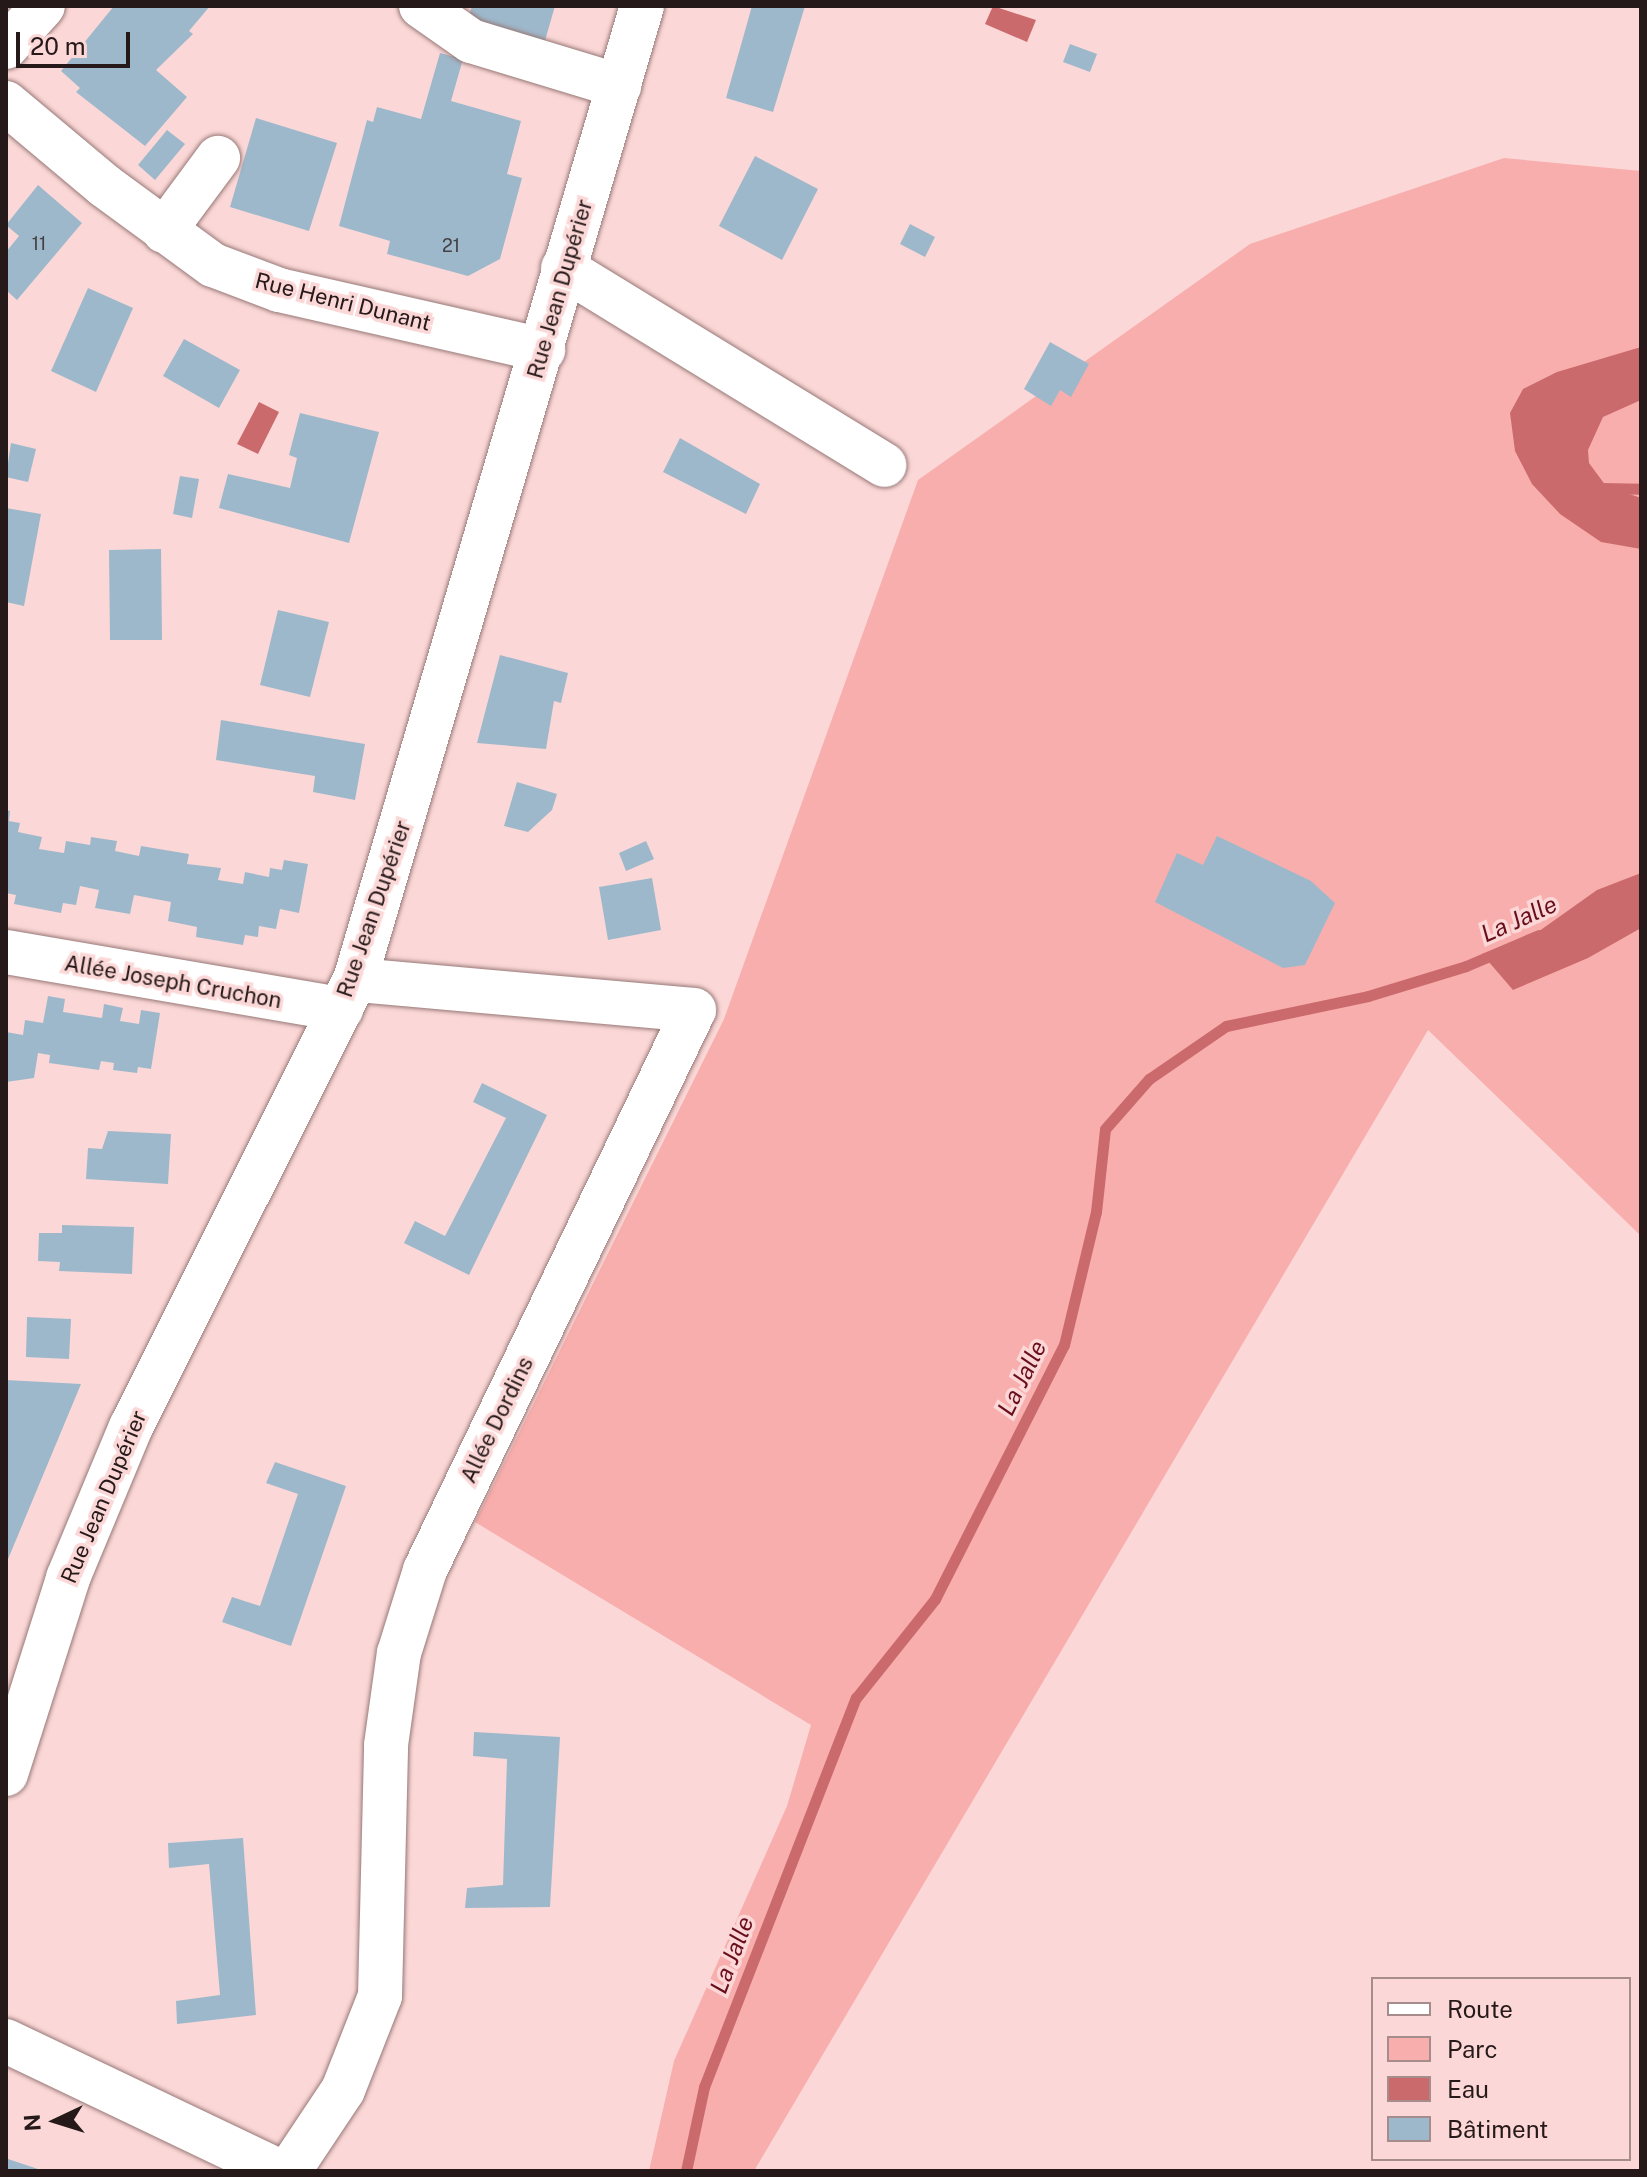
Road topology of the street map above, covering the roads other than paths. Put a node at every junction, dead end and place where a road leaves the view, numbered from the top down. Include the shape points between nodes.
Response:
1 (43, 6) edge
2 (421, 6) edge
3 (642, 6) edge
4 (6, 47) edge
5 (619, 86) junction
6 (6, 103) edge
7 (218, 158) dead end
8 (164, 231) junction
9 (563, 268) junction
10 (543, 350) junction
11 (884, 465) dead end
12 (6, 952) edge
13 (348, 994) junction
14 (6, 1774) edge
15 (6, 2041) edge
16 (278, 2171) edge
17 (289, 2171) edge

1 - 4 street
2 - 5 street via 471,41
3 - 5 street, Rue Jean Dupérier
5 - 9 street, Rue Jean Dupérier
6 - 8 street, Rue Henri Dunant
7 - 8 street
8 - 10 street, Rue Henri Dunant via 213,265 279,290
9 - 10 street, Rue Jean Dupérier
9 - 11 street
10 - 13 street, Rue Jean Dupérier
12 - 13 street, Allée Joseph Cruchon
13 - 14 street, Rue Jean Dupérier via 131,1427 68,1578
13 - 17 street, Allée Dordins via 694,1010 425,1570 399,1653 386,1745 380,1996 343,2090
15 - 16 street

